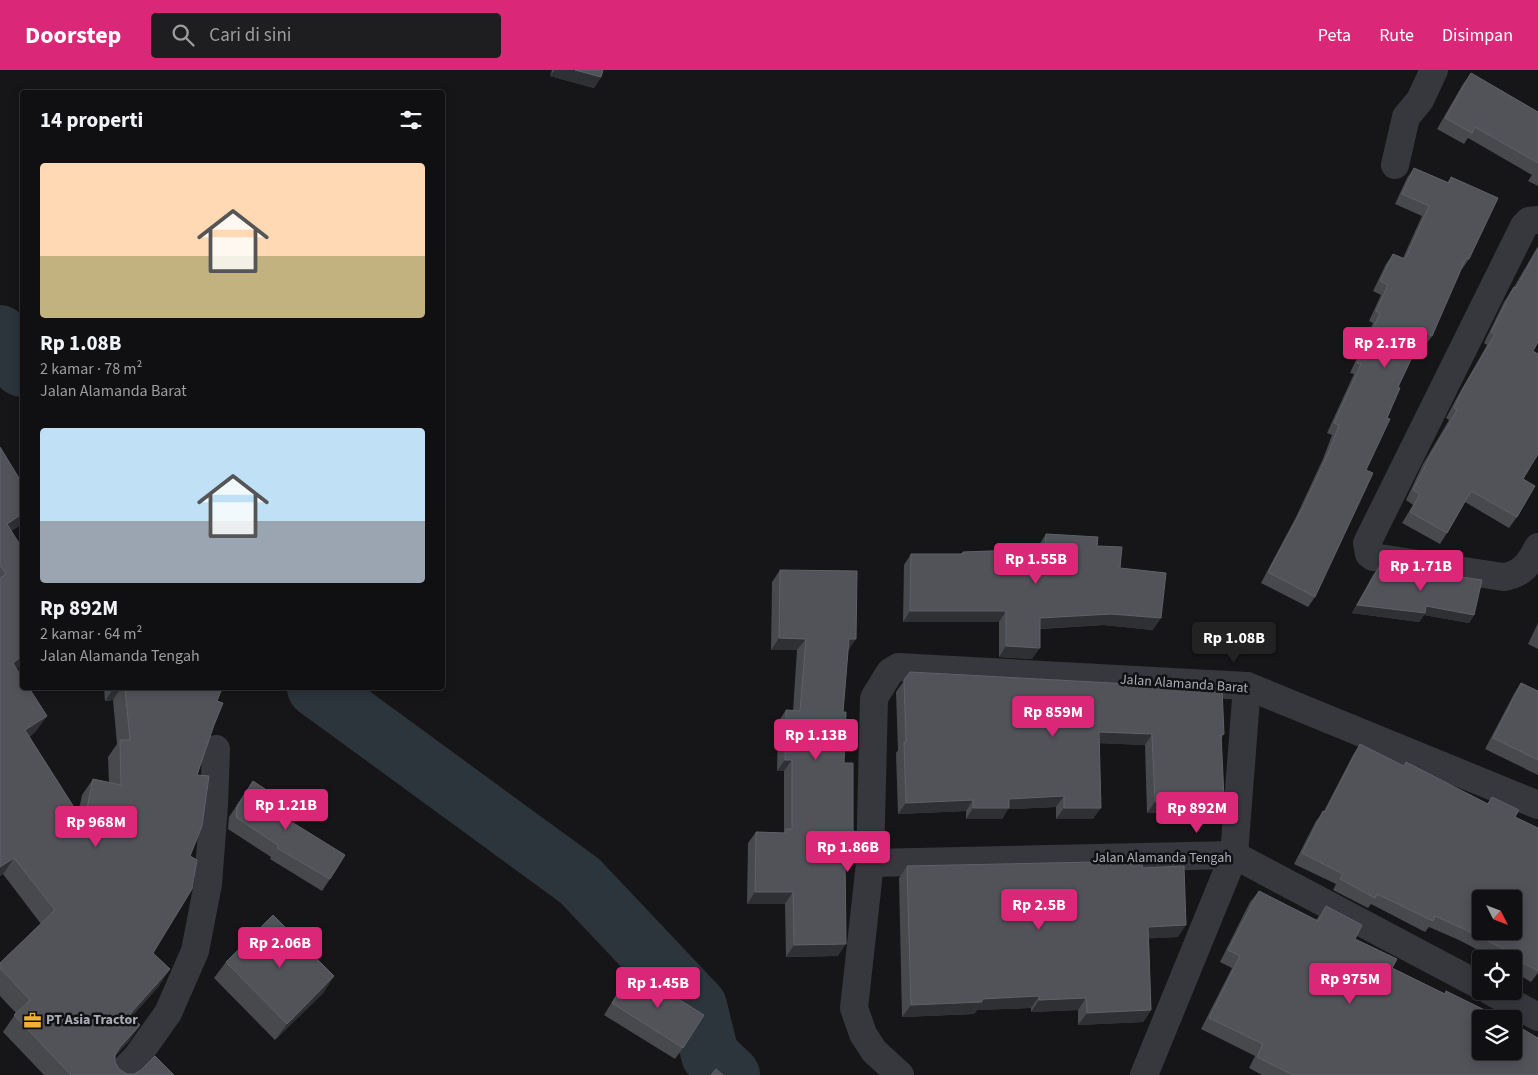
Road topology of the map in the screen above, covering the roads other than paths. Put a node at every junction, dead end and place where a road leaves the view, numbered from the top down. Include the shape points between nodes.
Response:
1 (1434, 70) edge
2 (1395, 165) dead end
3 (1538, 220) edge
4 (1538, 547) edge
5 (1247, 686) junction
6 (216, 749) edge
7 (1538, 805) edge
8 (1234, 855) junction
9 (870, 863) junction
10 (1472, 981) edge
11 (1507, 1000) edge
12 (1538, 1016) edge
13 (119, 1075) edge
14 (900, 1075) edge
15 (1144, 1075) edge

1 - 2 street via 1420,100 1406,117
3 - 4 street via 1529,221 1524,226 1367,543 1373,557 1503,577 1513,576 1522,570
5 - 7 street, Jalan Alamanda Barat
5 - 8 street
5 - 9 street, Jalan Alamanda Barat via 898,666 890,672 874,698
6 - 13 street via 208,884 195,950 168,1013 136,1058
8 - 9 street, Jalan Alamanda Tengah
8 - 10 street, Jalan Alamanda Tengah
8 - 15 street
9 - 14 street via 854,1008 863,1034 874,1051
11 - 12 street

